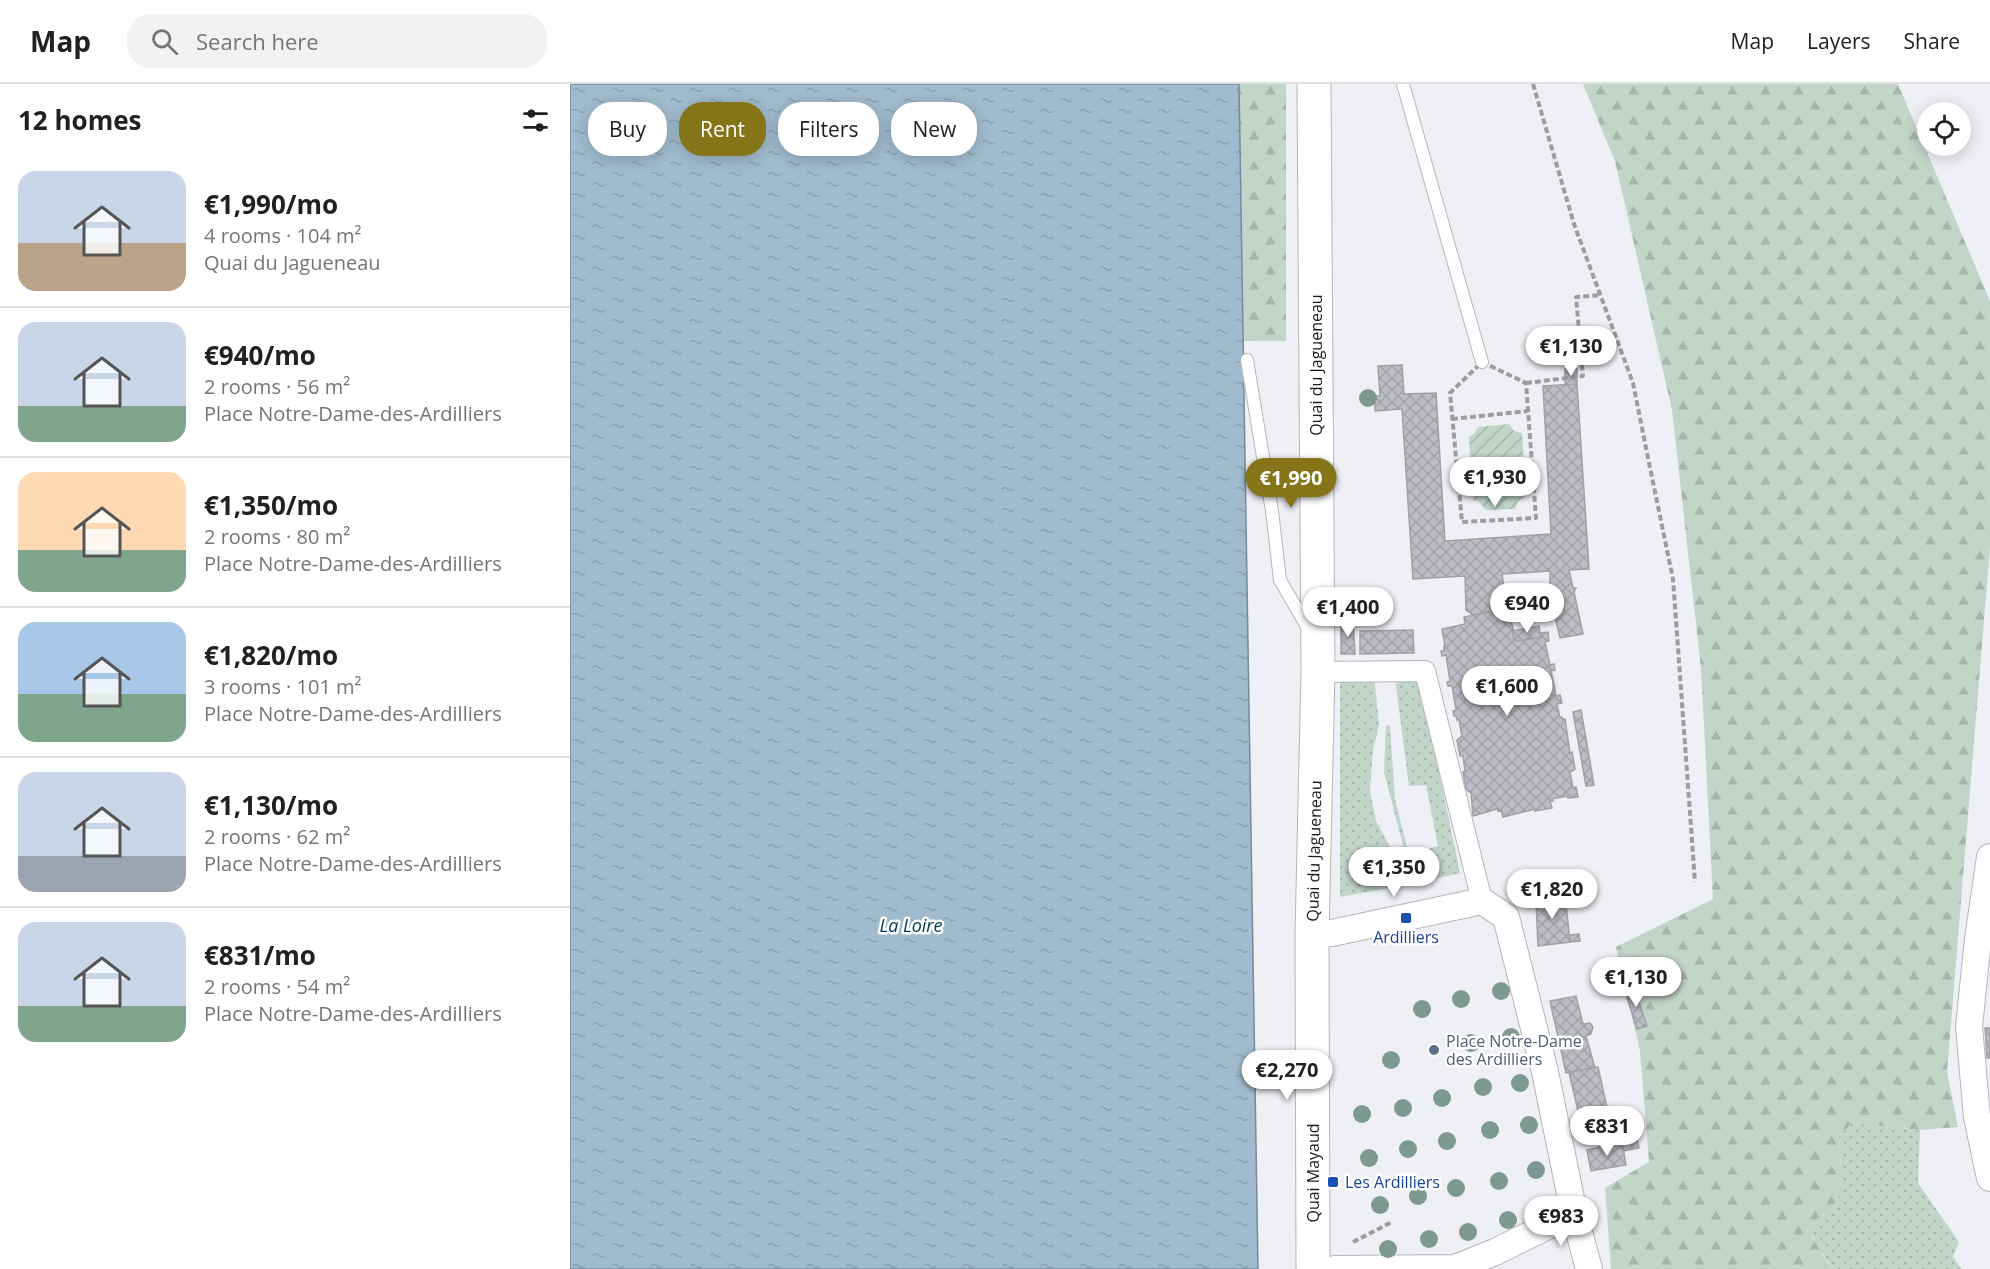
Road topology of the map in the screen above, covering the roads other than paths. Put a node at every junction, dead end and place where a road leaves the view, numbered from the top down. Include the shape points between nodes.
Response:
1 (1314, 84) edge
2 (1403, 84) edge
3 (1247, 360) dead end
4 (1482, 362) road end
5 (1318, 658) junction
6 (1990, 857) edge
7 (1482, 901) junction
8 (1312, 934) junction
9 (1990, 1178) edge
10 (1574, 1213) junction
11 (1313, 1269) edge
12 (1335, 1269) edge
13 (1589, 1269) edge

1 - 5 main road, Quai du Jagueneau
2 - 4 lane
3 - 5 lane via 1280,580
5 - 7 street via 1425,671
5 - 8 main road, Quai du Jagueneau
6 - 9 street via 1969,1027 1977,1117
7 - 8 street
7 - 10 street via 1506,917 1545,1072
8 - 11 main road, Quai Mayaud
10 - 12 street via 1455,1268
10 - 13 street

